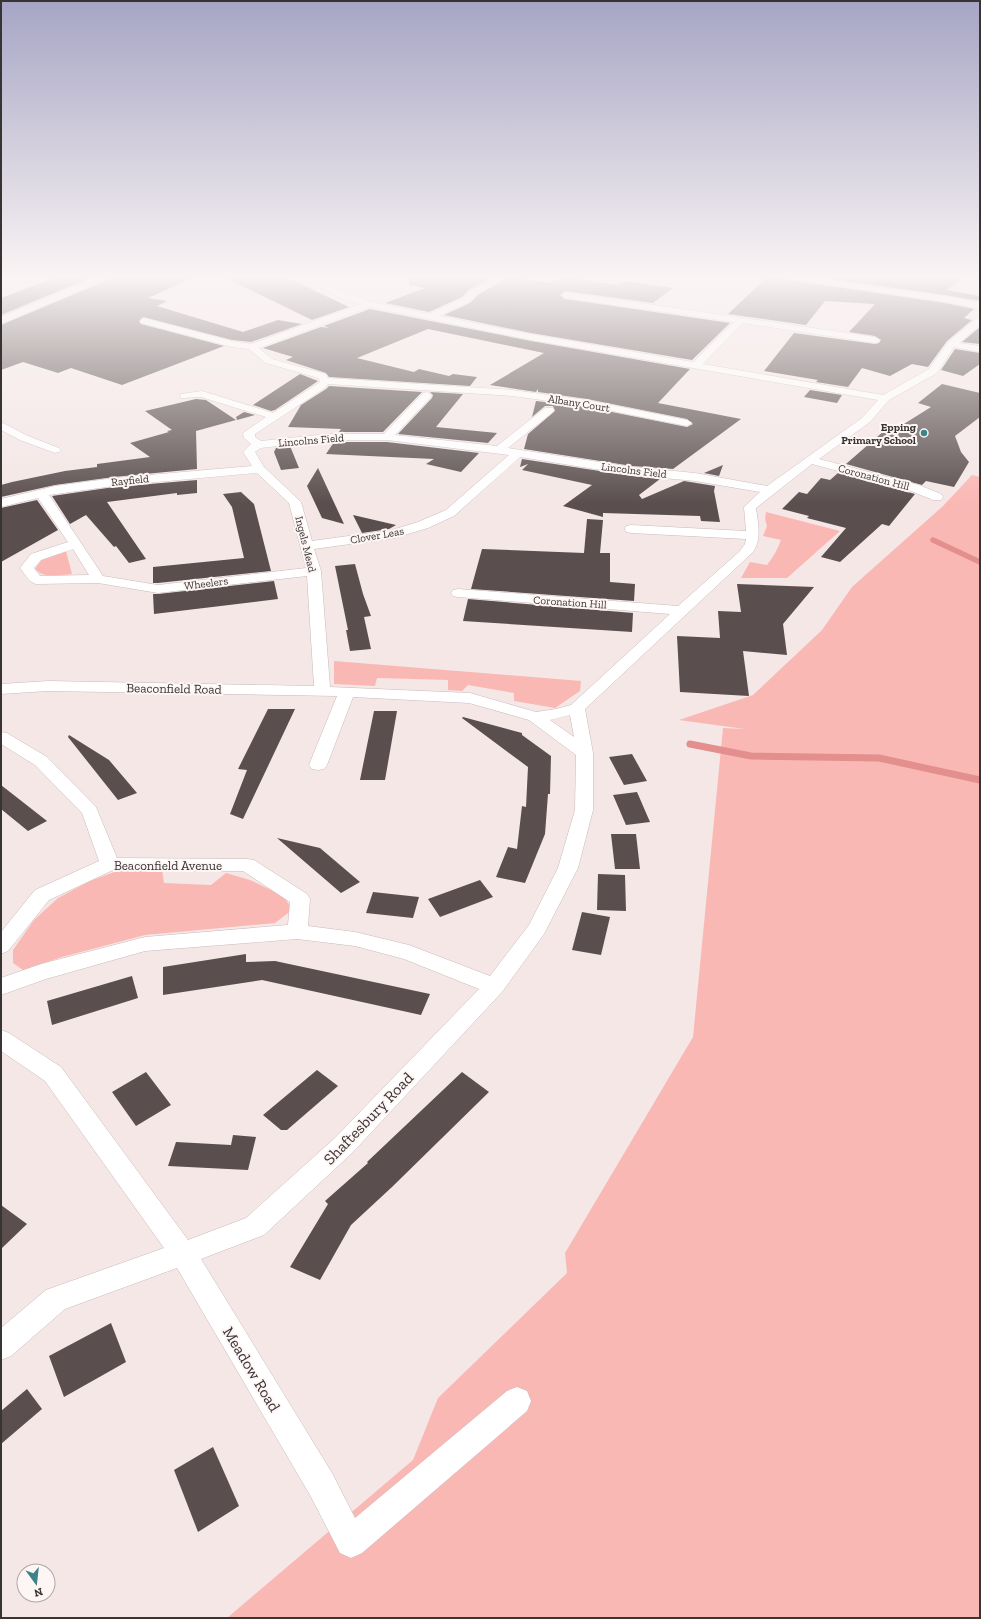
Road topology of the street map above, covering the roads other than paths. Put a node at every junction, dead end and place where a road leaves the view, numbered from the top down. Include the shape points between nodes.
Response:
1 (258, 353) edge
2 (623, 353) edge
3 (708, 353) edge
4 (946, 353) edge
5 (696, 365) junction
6 (325, 381) junction
7 (427, 395) dead end
8 (185, 396) dead end
9 (885, 398) junction
10 (549, 410) dead end
11 (273, 416) junction
12 (687, 423) dead end
13 (1, 425) edge
14 (387, 437) junction
15 (258, 445) junction
16 (55, 450) dead end
17 (500, 450) junction
18 (518, 453) junction
19 (810, 460) junction
20 (260, 469) junction
21 (769, 490) junction
22 (41, 493) junction
23 (937, 498) dead end
24 (1, 504) edge
25 (631, 529) dead end
26 (753, 535) junction
27 (76, 544) junction
28 (306, 546) junction
29 (314, 571) junction
30 (98, 579) junction
31 (458, 593) dead end
32 (682, 611) junction
33 (1, 689) edge
34 (322, 691) junction
35 (348, 691) junction
36 (577, 708) junction
37 (535, 717) junction
38 (1, 737) edge
39 (585, 753) junction
40 (318, 765) dead end
41 (110, 864) junction
42 (297, 932) junction
43 (1, 946) edge
44 (1, 986) edge
45 (494, 986) junction
46 (1, 1039) edge
47 (183, 1254) junction
48 (1, 1346) edge
49 (517, 1401) dead end

1 - 6 street via 268,361 322,376
2 - 5 street
3 - 5 street
4 - 9 street via 933,372
5 - 9 street
6 - 11 street
6 - 12 street, Albany Court via 512,393 595,405
7 - 14 street
8 - 11 street via 202,394
9 - 19 street, Coronation Hill via 866,420
10 - 17 street
11 - 15 street via 249,433 250,438
13 - 16 street via 24,438
14 - 15 street, Lincolns Field via 328,437
14 - 17 street, Lincolns Field
15 - 20 street, Ingels Mead via 249,452
17 - 18 street, Lincolns Field
18 - 21 street, Lincolns Field
18 - 28 street, Clover Leas via 450,513 423,525 394,534
19 - 21 street, Coronation Hill
19 - 23 street, Coronation Hill via 915,488
20 - 22 street, Rayfield via 114,482
20 - 28 street, Ingels Mead via 295,502
21 - 26 street, Coronation Hill via 750,507
22 - 24 street, Rayfield
22 - 27 street
25 - 26 street
26 - 32 street, Coronation Hill via 748,551
27 - 30 street
27 - 30 street, Wheelers via 36,557 27,568 36,580
28 - 29 street, Ingels Mead
29 - 30 street, Wheelers via 158,589
29 - 34 street, Ingels Mead
31 - 32 street, Coronation Hill
32 - 36 street, Coronation Hill
33 - 34 street, Beaconfield Road via 48,686
34 - 35 street, Beaconfield Road
35 - 37 street, Beaconfield Road via 470,698
35 - 40 street
36 - 37 street, Coronation Hill
36 - 39 street, Shaftesbury Road
37 - 39 street
38 - 41 street via 41,761 90,811
39 - 45 street, Shaftesbury Road via 584,810 568,868 537,929
41 - 42 street, Beaconfield Avenue via 247,865 300,899
41 - 43 street, Beaconfield Avenue via 42,895
42 - 44 street via 145,944
42 - 45 street via 355,939 409,953
45 - 47 street, Shaftesbury Road via 344,1145 254,1227
46 - 47 street, Meadow Road via 53,1074
47 - 48 street, Shaftesbury Road via 56,1298
47 - 49 street, Meadow Road via 321,1484 352,1542

